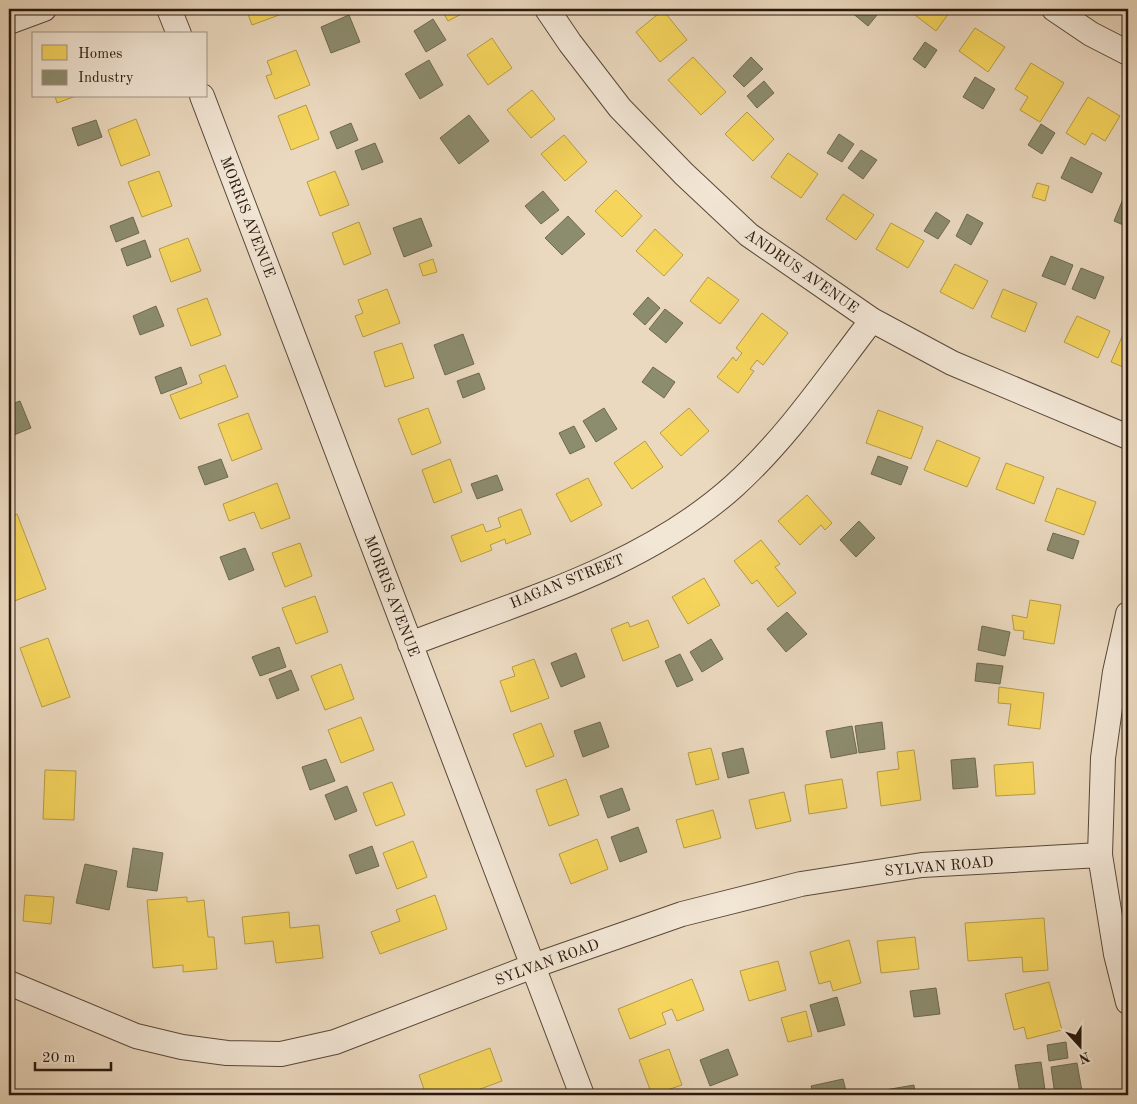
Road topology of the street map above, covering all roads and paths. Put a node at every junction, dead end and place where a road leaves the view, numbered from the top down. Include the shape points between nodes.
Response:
1 (44, 9) edge
2 (169, 9) edge
3 (547, 9) edge
4 (1054, 9) edge
5 (9, 22) edge
6 (177, 32) edge
7 (1128, 53) edge
8 (203, 98) edge
9 (872, 320) junction
10 (1128, 437) edge
11 (1128, 614) edge
12 (410, 644) junction
13 (1100, 855) junction
14 (533, 966) junction
15 (9, 983) edge
16 (1128, 1002) edge
17 (582, 1095) edge

1 - 5 street
2 - 6 street
3 - 9 street, ANDRUS AVENUE via 620,108 684,174 749,235
4 - 7 street via 1091,34
8 - 12 street, MORRIS AVENUE
9 - 10 street, ANDRUS AVENUE via 952,363
9 - 12 street, HAGAN STREET via 801,416 734,486 669,535 602,570
11 - 13 street via 1115,672 1103,758
12 - 14 street, MORRIS AVENUE
13 - 14 street, SYLVAN ROAD via 922,865 801,884 682,914
13 - 16 street via 1116,954
14 - 15 street, SYLVAN ROAD via 335,1042 281,1054 182,1047 136,1036
14 - 17 street, MORRIS AVENUE

